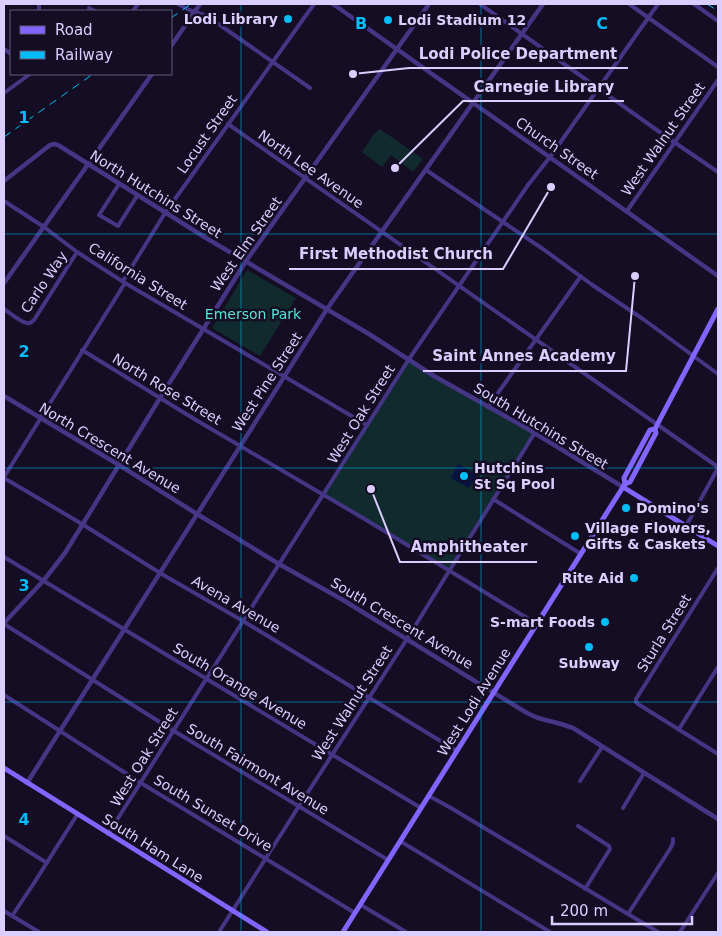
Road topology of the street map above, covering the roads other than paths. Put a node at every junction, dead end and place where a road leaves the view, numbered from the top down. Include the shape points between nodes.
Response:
1 (39, 4) edge
2 (178, 4) edge
3 (200, 4) edge
4 (314, 4) edge
5 (333, 4) edge
6 (429, 4) edge
7 (480, 4) edge
8 (543, 4) edge
9 (629, 4) edge
10 (658, 4) edge
11 (694, 4) edge
12 (89, 8) dead end
13 (39, 9) dead end
14 (93, 10) edge
15 (194, 12) junction
16 (648, 18) junction
17 (718, 20) edge
18 (522, 34) junction
19 (172, 45) edge
20 (396, 49) junction
21 (272, 62) junction
22 (718, 67) edge
23 (29, 75) edge
24 (151, 75) edge
25 (718, 80) edge
26 (310, 88) dead end
27 (599, 89) junction
28 (4, 93) edge
29 (473, 103) junction
30 (228, 124) junction
31 (674, 142) junction
32 (550, 157) junction
33 (88, 164) junction
34 (426, 170) junction
35 (718, 172) edge
36 (305, 178) junction
37 (4, 181) edge
38 (119, 184) junction
39 (137, 196) junction
40 (4, 201) edge
41 (626, 211) junction
42 (165, 213) junction
43 (503, 222) junction
44 (44, 227) junction
45 (382, 232) junction
46 (77, 252) junction
47 (246, 261) junction
48 (580, 276) junction
49 (718, 276) edge
50 (124, 282) junction
51 (4, 283) edge
52 (459, 286) junction
53 (4, 309) edge
54 (718, 309) edge
55 (327, 310) junction
56 (203, 329) junction
57 (536, 340) junction
58 (82, 350) junction
59 (693, 356) junction
60 (409, 359) junction
61 (718, 374) edge
62 (284, 376) junction
63 (4, 396) edge
64 (160, 398) junction
65 (488, 407) junction
66 (40, 418) junction
67 (367, 425) junction
68 (656, 427) junction
69 (534, 434) junction
70 (240, 446) junction
71 (119, 465) junction
72 (718, 468) edge
73 (4, 478) edge
74 (624, 486) junction
75 (323, 495) junction
76 (493, 499) junction
77 (197, 514) junction
78 (204, 518) joint
79 (82, 524) junction
80 (686, 526) junction
81 (718, 546) edge
82 (580, 554) junction
83 (4, 557) edge
84 (280, 564) junction
85 (718, 568) edge
86 (449, 570) junction
87 (160, 573) junction
88 (44, 580) junction
89 (243, 621) junction
90 (4, 624) edge
91 (537, 624) junction
92 (124, 629) junction
93 (407, 639) junction
94 (718, 667) edge
95 (207, 679) junction
96 (92, 680) junction
97 (493, 692) junction
98 (4, 695) edge
99 (369, 697) junction
100 (679, 729) junction
101 (60, 731) junction
102 (174, 731) junction
103 (602, 747) junction
104 (457, 751) junction
105 (332, 754) junction
106 (718, 754) edge
107 (4, 768) edge
108 (644, 772) junction
109 (580, 781) dead end
110 (27, 783) junction
111 (141, 783) junction
112 (429, 796) junction
113 (299, 806) junction
114 (421, 808) junction
115 (623, 808) dead end
116 (77, 815) junction
117 (718, 819) edge
118 (578, 826) dead end
119 (108, 834) junction
120 (4, 836) edge
121 (673, 839) dead end
122 (400, 841) junction
123 (266, 859) junction
124 (388, 860) junction
125 (47, 863) junction
126 (718, 873) edge
127 (585, 889) junction
128 (361, 904) junction
129 (4, 911) edge
130 (232, 911) junction
131 (355, 913) junction
132 (628, 914) junction
133 (12, 916) junction
134 (39, 932) edge
135 (219, 932) edge
136 (267, 932) edge
137 (343, 932) edge
138 (406, 932) edge
139 (550, 932) edge
140 (658, 932) edge
141 (680, 932) edge

1 - 13 street
2 - 15 street
3 - 15 street
4 - 21 street, Locust Street
5 - 20 street, Church Street
6 - 20 street, West Elm Street
7 - 18 street
8 - 18 street, West Pine Street
9 - 16 street
10 - 16 street, West Oak Street
11 - 17 street
12 - 14 street
15 - 19 street
15 - 21 street via 207,16
16 - 22 street
16 - 27 street, West Oak Street
18 - 27 street
18 - 29 street, West Pine Street
20 - 29 street, Church Street
20 - 36 street, West Elm Street
21 - 26 street
21 - 30 street, Locust Street
23 - 28 street
24 - 33 street
25 - 31 street, West Walnut Street
27 - 31 street
27 - 32 street, West Oak Street
29 - 32 street, Church Street
29 - 34 street, West Pine Street
30 - 36 street, North Lee Avenue
30 - 42 street, Locust Street
31 - 35 street
31 - 41 street, West Walnut Street
32 - 41 street, Church Street
32 - 43 street, West Oak Street
33 - 37 street, North Hutchins Street via 54,144
33 - 38 street, North Hutchins Street
33 - 44 street
34 - 43 street
34 - 45 street, West Pine Street
36 - 45 street, North Lee Avenue
36 - 47 street, West Elm Street
38 - 39 street, North Hutchins Street
38 - 39 street via 99,215 118,226
39 - 42 street, North Hutchins Street
40 - 44 street, California Street
41 - 49 street, Church Street
42 - 47 street, North Hutchins Street
42 - 50 street, Locust Street
43 - 48 street
43 - 52 street, West Oak Street
44 - 46 street, California Street
44 - 51 street
45 - 52 street, North Lee Avenue
45 - 55 street, West Pine Street
46 - 50 street, California Street
46 - 53 street, Carlo Way via 34,320 28,324
47 - 55 street, North Hutchins Street
47 - 56 street, West Elm Street
48 - 57 street
48 - 59 street
50 - 56 street, California Street
50 - 58 street, Locust Street
52 - 57 street, North Lee Avenue
52 - 60 street, West Oak Street
54 - 59 main road, West Lodi Avenue
55 - 60 street, South Hutchins Street
55 - 62 street, West Pine Street
56 - 62 street, California Street
56 - 64 street, West Elm Street
57 - 65 street
57 - 68 street, North Lee Avenue
58 - 64 street, North Rose Street
58 - 66 street, Locust Street
59 - 61 street
59 - 68 main road, West Lodi Avenue
60 - 65 street, South Hutchins Street
60 - 67 street, West Oak Street
62 - 67 street, California Street
62 - 70 street, West Pine Street
63 - 66 street, North Crescent Avenue
64 - 70 street, North Rose Street
64 - 71 street, West Elm Street
65 - 69 street, South Hutchins Street
66 - 71 street, North Crescent Avenue
66 - 73 street, Locust Street
67 - 75 street, West Oak Street
68 - 72 street, North Lee Avenue
68 - 74 main road, West Lodi Avenue via 650,430 624,478
69 - 74 street, South Hutchins Street
69 - 76 street, West Walnut Street
70 - 75 street, North Rose Street
70 - 77 street, West Pine Street
71 - 77 street, North Crescent Avenue
71 - 79 street, West Elm Street
72 - 80 street
73 - 79 street, Avena Avenue
74 - 80 main road, South Hutchins Street
74 - 82 main road, West Lodi Avenue
75 - 84 street, West Oak Street
75 - 86 street, North Rose Street
76 - 82 street
76 - 86 street, West Walnut Street
77 - 78 street, North Crescent Avenue
77 - 87 street, West Pine Street
78 - 84 street, South Crescent Avenue
79 - 87 street, Avena Avenue
79 - 88 street, West Elm Street
80 - 81 main road, South Hutchins Street
82 - 91 main road, West Lodi Avenue
83 - 88 street, South Orange Avenue
84 - 89 street, West Oak Street
84 - 93 street, South Crescent Avenue
85 - 100 street, Sturla Street via 636,699 644,708
86 - 91 street, North Rose Street
86 - 93 street, West Walnut Street
87 - 89 street, Avena Avenue
87 - 92 street, West Pine Street
88 - 90 street, West Elm Street
88 - 92 street, South Orange Avenue
89 - 95 street, West Oak Street
89 - 99 street, Avena Avenue
90 - 96 street, South Fairmont Avenue
91 - 97 main road, West Lodi Avenue
92 - 95 street, South Orange Avenue
92 - 96 street, West Pine Street
93 - 97 street, South Crescent Avenue
93 - 99 street, West Walnut Street
94 - 100 street
95 - 102 street, West Oak Street
95 - 105 street, South Orange Avenue
96 - 101 street, West Pine Street
96 - 102 street, South Fairmont Avenue
97 - 103 street, South Crescent Avenue via 534,716 569,726
97 - 104 main road, West Lodi Avenue
98 - 101 street, South Sunset Drive
99 - 104 street, Avena Avenue
99 - 105 street, West Walnut Street
100 - 106 street
101 - 110 street, West Pine Street
101 - 111 street, South Sunset Drive
102 - 111 street, West Oak Street
102 - 113 street, South Fairmont Avenue
103 - 108 street, South Crescent Avenue
103 - 109 street
104 - 112 main road, West Lodi Avenue
105 - 113 street, West Walnut Street
105 - 114 street, South Orange Avenue
107 - 110 main road, South Ham Lane
108 - 115 street
108 - 117 street, South Crescent Avenue
110 - 116 main road, South Ham Lane
111 - 119 street, West Oak Street
111 - 123 street, South Sunset Drive
112 - 114 main road, West Lodi Avenue
112 - 127 street
113 - 123 street, West Walnut Street
113 - 124 street, South Fairmont Avenue
114 - 122 main road, West Lodi Avenue
116 - 119 main road, South Ham Lane
116 - 125 street
118 - 127 street via 610,849
119 - 130 main road, South Ham Lane
120 - 125 street
121 - 132 street via 670,849
122 - 124 main road, West Lodi Avenue
122 - 139 street
123 - 130 street, West Walnut Street
123 - 131 street, South Sunset Drive
124 - 128 main road, West Lodi Avenue
125 - 133 street
126 - 141 street
127 - 132 street
128 - 131 main road, West Lodi Avenue
128 - 138 street
129 - 133 street
130 - 135 street, West Walnut Street
130 - 136 main road, South Ham Lane
131 - 137 main road, West Lodi Avenue
132 - 140 street
133 - 134 street

